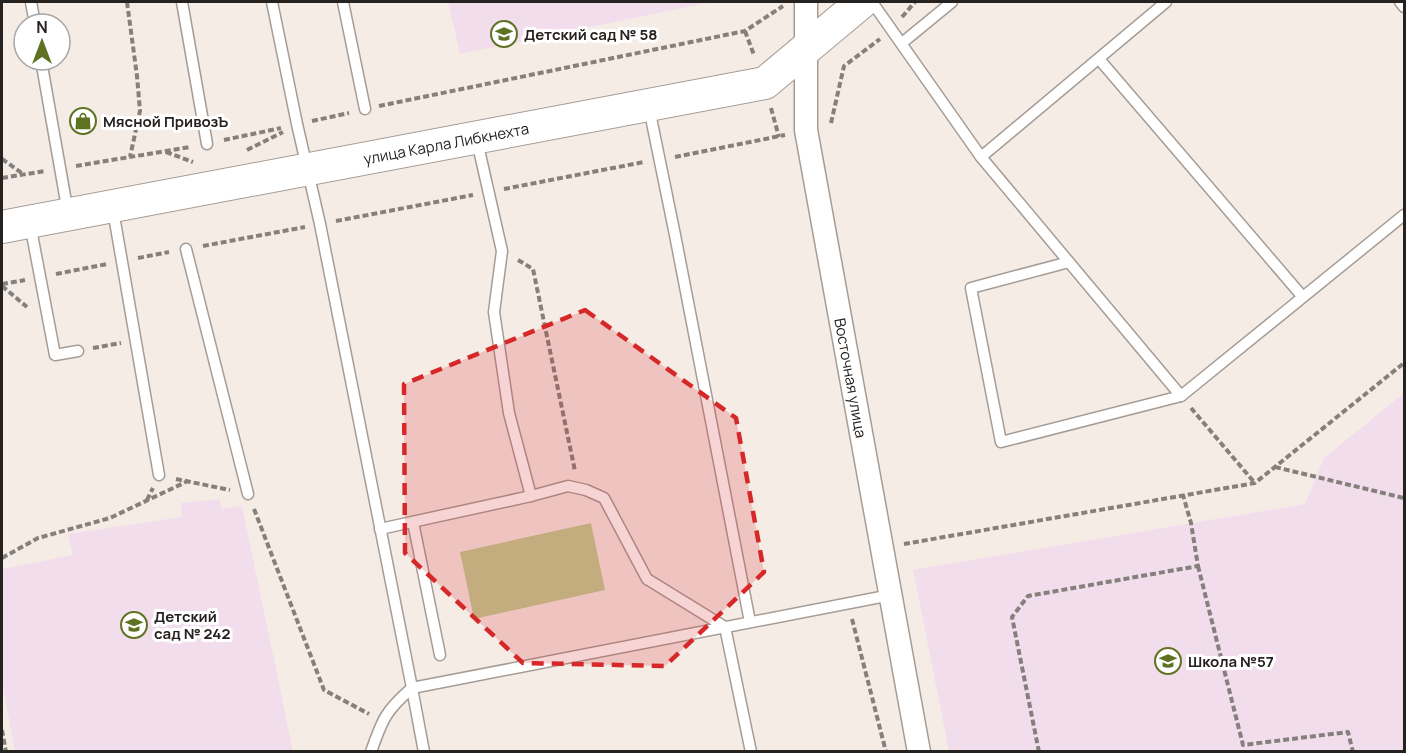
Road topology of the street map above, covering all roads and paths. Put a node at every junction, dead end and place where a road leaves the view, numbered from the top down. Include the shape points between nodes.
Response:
1 (126, 2) edge
2 (182, 2) edge
3 (272, 2) edge
4 (343, 2) edge
5 (789, 2) edge
6 (806, 2) edge
7 (862, 2) edge
8 (872, 2) edge
9 (915, 2) edge
10 (952, 2) edge
11 (1166, 2) edge
12 (1400, 2) edge
13 (1404, 7) edge
14 (893, 29) junction
15 (902, 43) junction
16 (805, 49) junction
17 (1099, 59) junction
18 (43, 72) edge
19 (648, 105) junction
20 (365, 109) junction
21 (297, 124) junction
22 (806, 130) junction
23 (476, 138) junction
24 (207, 144) joint
25 (190, 147) dead end
26 (166, 152) junction
27 (238, 152) dead end
28 (130, 157) junction
29 (981, 157) junction
30 (2, 159) edge
31 (203, 159) dead end
32 (660, 159) junction
33 (60, 168) junction
34 (307, 170) junction
35 (24, 174) junction
36 (2, 177) edge
37 (488, 192) junction
38 (112, 206) junction
39 (68, 215) junction
40 (1404, 215) edge
41 (320, 224) junction
42 (16, 225) edge
43 (186, 249) junction
44 (502, 251) junction
45 (122, 261) junction
46 (1069, 262) junction
47 (40, 277) junction
48 (2, 285) edge
49 (1302, 296) junction
50 (49, 324) junction
51 (136, 340) junction
52 (78, 351) joint
53 (1404, 363) edge
54 (1181, 396) junction
55 (1275, 467) junction
56 (159, 475) joint
57 (188, 482) junction
58 (1255, 483) junction
59 (579, 489) junction
60 (248, 494) junction
61 (1183, 495) junction
62 (531, 496) junction
63 (1404, 498) edge
64 (413, 522) junction
65 (380, 529) junction
66 (903, 544) dead end
67 (2, 558) edge
68 (1198, 566) junction
69 (891, 595) junction
70 (848, 603) junction
71 (750, 622) junction
72 (725, 627) junction
73 (440, 655) dead end
74 (412, 688) junction
75 (382, 721) junction
76 (2, 730) edge
77 (6, 752) edge
78 (371, 752) edge
79 (424, 752) edge
80 (751, 752) edge
81 (886, 752) edge
82 (920, 752) edge
83 (1039, 752) edge
84 (1353, 752) edge

1 - 28 path via 140,111
2 - 24 lane
3 - 21 lane
4 - 20 lane
5 - 20 path via 745,31
6 - 16 street, Восточная улица
7 - 16 main road, улица Карла Либкнехта
8 - 14 lane
9 - 14 path
10 - 15 lane
11 - 17 lane
12 - 13 lane
14 - 15 lane
14 - 22 path via 844,66 830,126
15 - 29 lane
16 - 19 main road, улица Карла Либкнехта via 765,83
16 - 22 street, Восточная улица
17 - 29 lane
17 - 49 lane
18 - 33 lane
19 - 23 main road, улица Карла Либкнехта
19 - 32 lane
20 - 21 path
21 - 24 path
21 - 27 path
21 - 34 lane
22 - 32 path
22 - 69 street, Восточная улица
23 - 34 main road, улица Карла Либкнехта
23 - 37 lane
25 - 26 path
26 - 28 path
26 - 31 path via 192,162
28 - 33 path
29 - 46 lane
30 - 35 path
32 - 37 path
32 - 71 lane
33 - 35 path
33 - 39 lane
34 - 38 main road, улица Карла Либкнехта
34 - 41 lane
35 - 36 path
37 - 41 path
37 - 44 lane
38 - 39 main road, улица Карла Либкнехта
38 - 45 lane
39 - 42 main road, улица Карла Либкнехта
40 - 49 lane
41 - 43 path
41 - 65 lane
42 - 47 lane
43 - 45 path
43 - 60 lane
44 - 59 path via 533,269
44 - 62 lane via 494,312 509,413
45 - 47 path
45 - 51 lane
46 - 54 lane
46 - 54 lane via 971,288 1001,442
47 - 48 path
47 - 50 lane
48 - 50 path
49 - 54 lane
50 - 52 lane via 55,355
51 - 52 path
51 - 56 lane
53 - 55 path
54 - 58 path
55 - 58 path
55 - 63 path
56 - 57 path
57 - 60 path
57 - 67 path via 110,518 38,538
58 - 61 path
59 - 62 lane via 568,486
59 - 72 lane via 604,498 647,579
60 - 75 path via 324,690
61 - 66 path
61 - 68 path
62 - 64 lane
64 - 65 lane
64 - 73 lane
65 - 74 lane
68 - 83 path via 1028,596 1012,617
68 - 84 path via 1242,745 1348,732
69 - 70 lane
69 - 82 street, Восточная улица
70 - 71 lane
70 - 81 path
71 - 72 lane
72 - 74 lane
72 - 80 lane
74 - 75 lane
74 - 79 lane
75 - 78 lane
76 - 77 path

